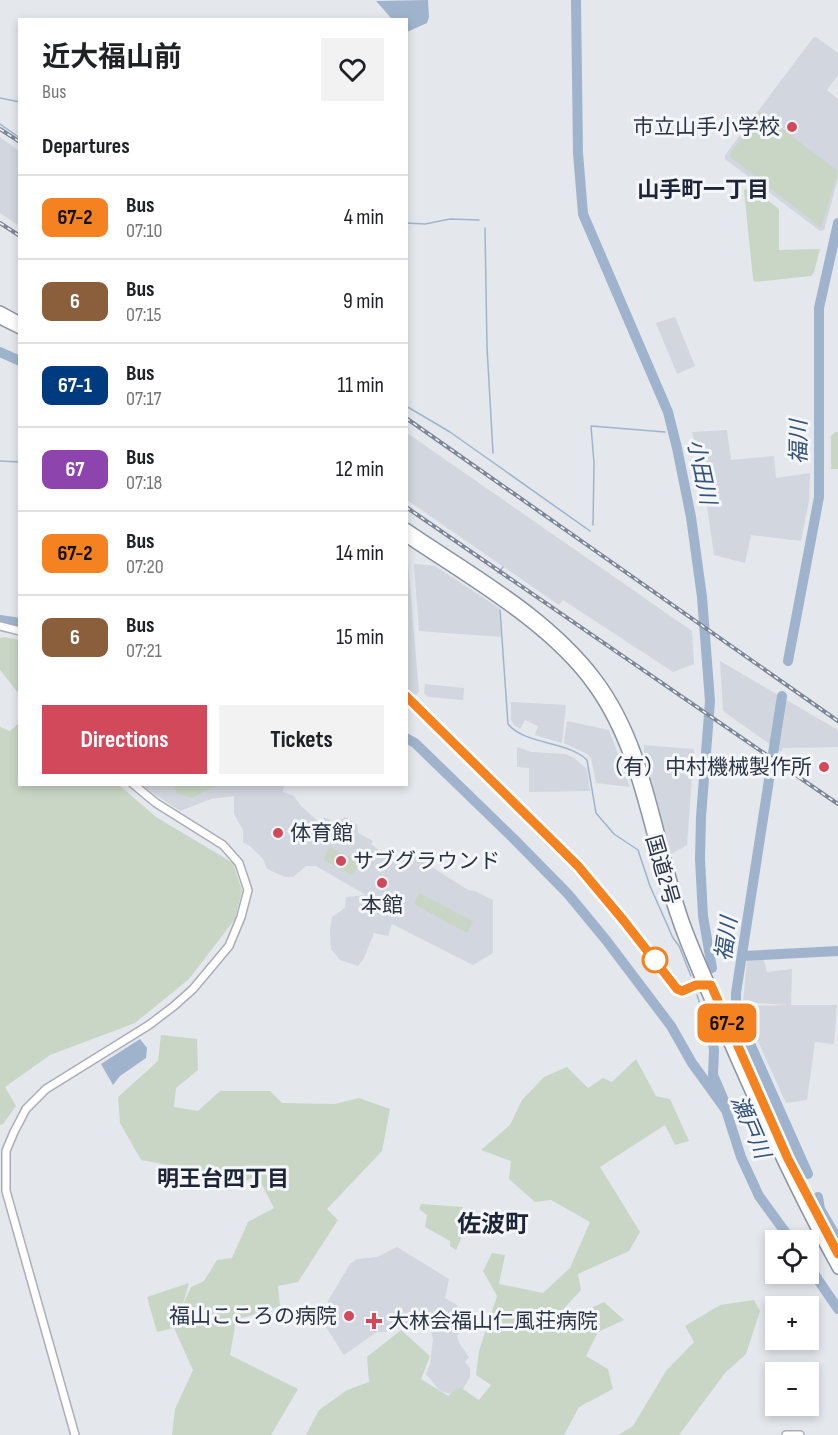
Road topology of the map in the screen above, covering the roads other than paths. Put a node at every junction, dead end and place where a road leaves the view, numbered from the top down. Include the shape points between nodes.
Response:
1 (0, 311) edge
2 (0, 319) edge
3 (18, 321) edge
4 (18, 328) edge
5 (408, 529) edge
6 (408, 538) edge
7 (0, 626) edge
8 (18, 630) edge
9 (408, 700) edge
10 (135, 786) edge
11 (707, 985) junction
12 (838, 1254) edge
13 (838, 1269) edge
14 (75, 1435) edge
15 (786, 1435) edge
16 (800, 1435) edge

1 - 3 highway
2 - 4 highway
5 - 11 highway, 国道2号 via 538,619 582,660 606,691 639,764 681,911
6 - 11 highway, 国道2号 via 531,623 592,685 612,716 627,751 668,894
7 - 8 street
9 - 11 street via 578,866 677,989
10 - 14 street via 232,854 248,890 229,946 193,989 149,1025 46,1089 26,1109 6,1152 6,1191
11 - 12 highway, 国道2号 via 788,1159
11 - 13 highway, 国道2号 via 783,1165
15 - 16 street

